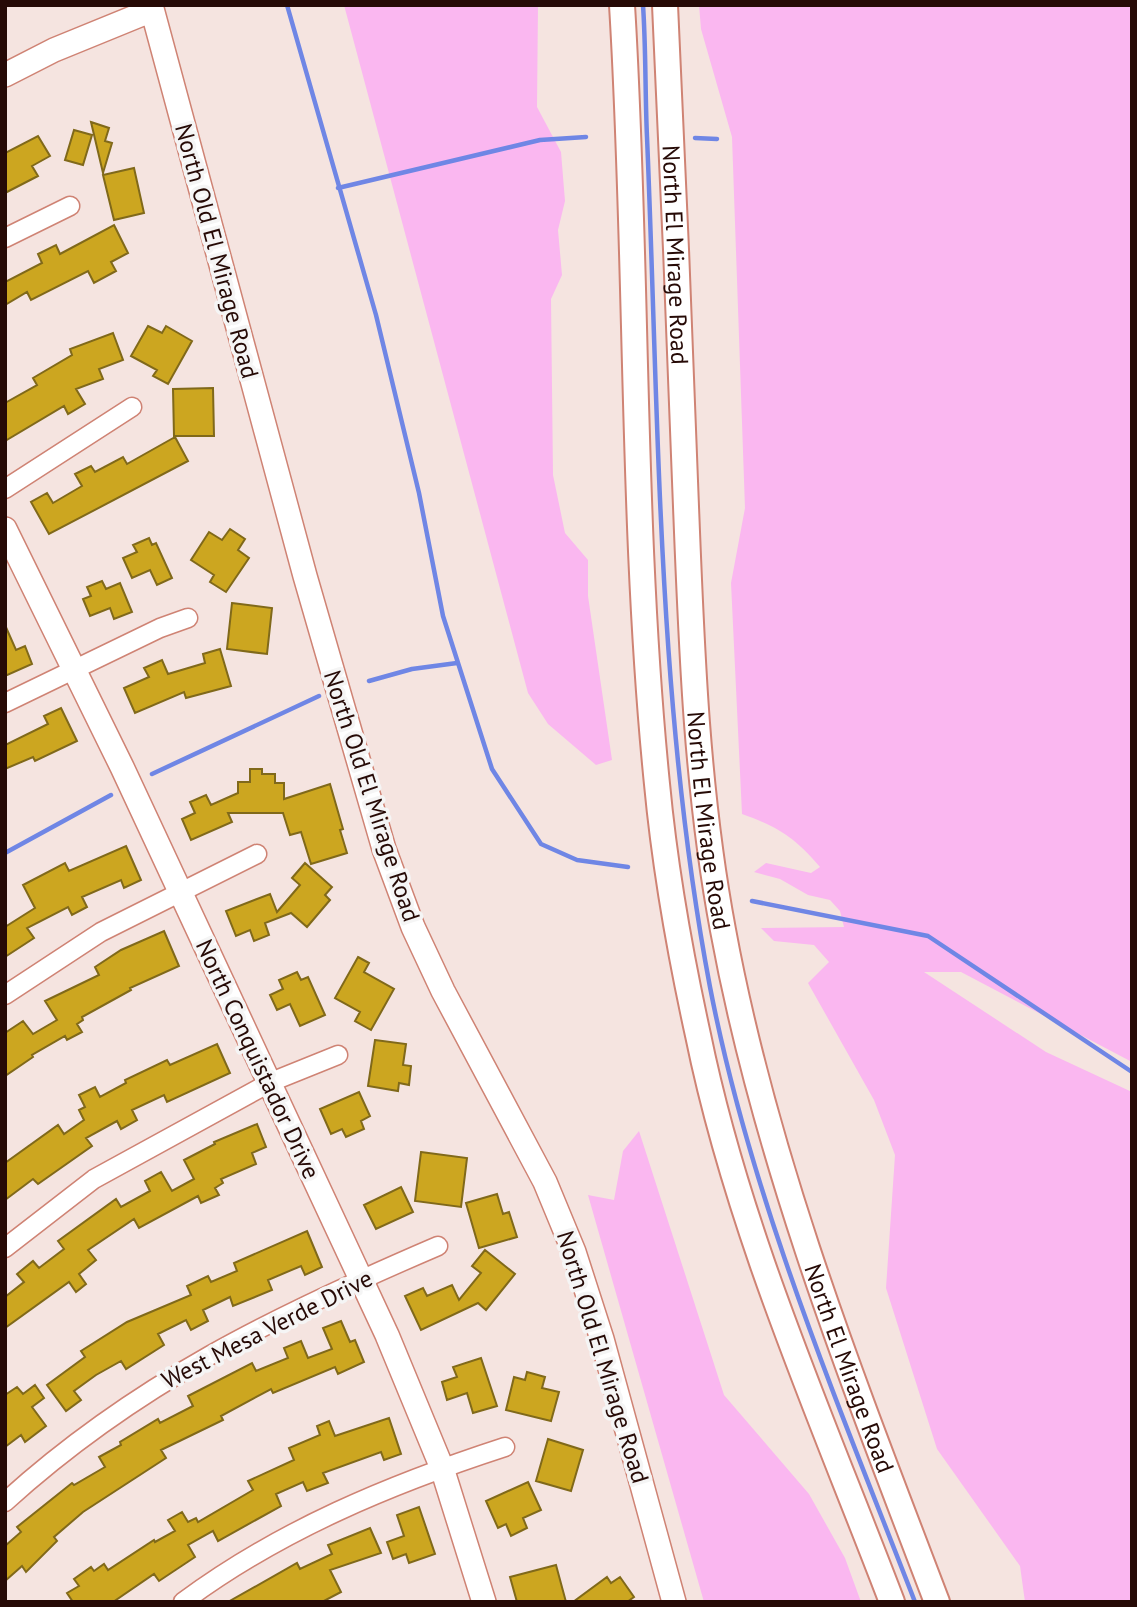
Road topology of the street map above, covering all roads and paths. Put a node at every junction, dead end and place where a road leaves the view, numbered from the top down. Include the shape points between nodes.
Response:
1 (622, 5) edge
2 (665, 5) edge
3 (151, 7) edge
4 (5, 75) edge
5 (70, 206) dead end
6 (5, 238) edge
7 (132, 407) dead end
8 (5, 489) edge
9 (5, 529) edge
10 (188, 618) dead end
11 (76, 670) junction
12 (5, 703) edge
13 (257, 854) dead end
14 (180, 894) junction
15 (5, 995) edge
16 (338, 1055) dead end
17 (271, 1082) junction
18 (438, 1246) dead end
19 (5, 1248) edge
20 (361, 1279) junction
21 (505, 1447) dead end
22 (442, 1468) junction
23 (5, 1502) edge
24 (183, 1602) edge
25 (484, 1602) edge
26 (674, 1602) edge
27 (892, 1602) edge
28 (937, 1602) edge

1 - 27 main road, North El Mirage Road via 646,641 660,815 675,912 698,1040 746,1213
2 - 28 main road, North El Mirage Road via 693,698 723,931 747,1052 792,1209
3 - 4 street
3 - 26 street, North Old El Mirage Road via 332,678 383,849 413,928 545,1182 574,1252
5 - 6 street
7 - 8 street
9 - 11 street, North Conquistador Drive
10 - 11 street
11 - 12 street
11 - 14 street, North Conquistador Drive
13 - 14 street
14 - 15 street via 100,932
14 - 17 street, North Conquistador Drive
16 - 17 street
17 - 19 street via 94,1179
17 - 20 street, North Conquistador Drive
18 - 20 street, West Mesa Verde Drive
20 - 22 street, North Conquistador Drive
20 - 23 street, West Mesa Verde Drive via 150,1389 58,1455
21 - 22 street
22 - 24 street via 311,1521 223,1572
22 - 25 street, North Conquistador Drive

